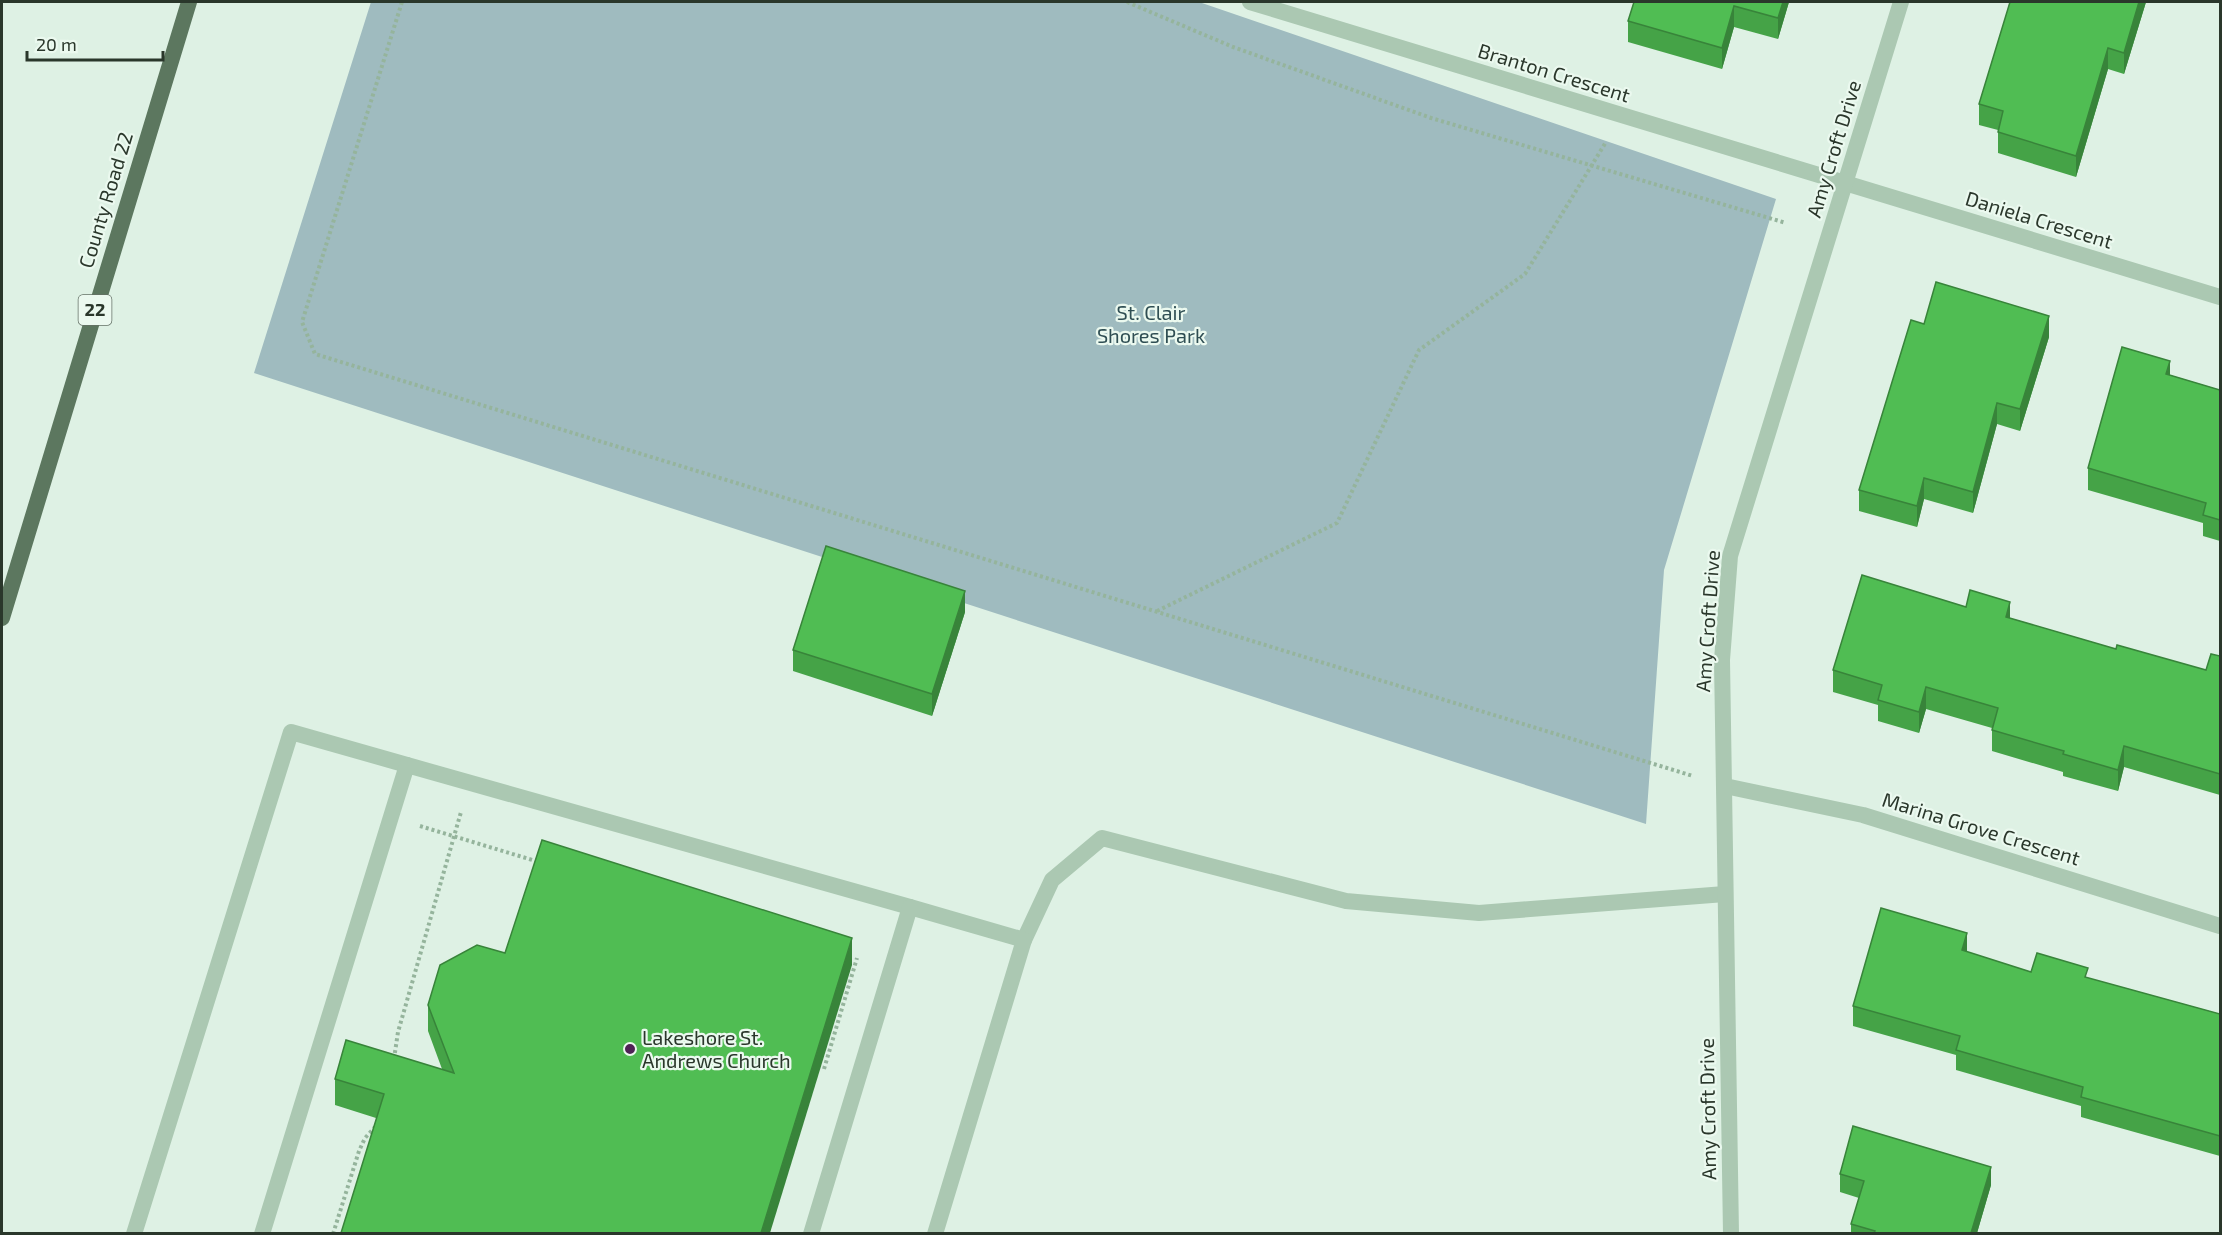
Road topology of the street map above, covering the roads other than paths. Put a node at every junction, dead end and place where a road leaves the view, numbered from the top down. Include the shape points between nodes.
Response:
1 (189, 2) edge
2 (1250, 2) edge
3 (1901, 2) edge
4 (1275, 5) edge
5 (1845, 185) junction
6 (2220, 297) edge
7 (2, 618) edge
8 (407, 765) junction
9 (1725, 786) junction
10 (1725, 894) junction
11 (910, 907) junction
12 (2220, 926) edge
13 (1024, 940) junction
14 (134, 1233) edge
15 (262, 1233) edge
16 (811, 1233) edge
17 (935, 1233) edge
18 (1731, 1233) edge

1 - 7 main road, County Road 22 / 22
2 - 4 street, Branton Crescent
3 - 5 street, Amy Croft Drive
4 - 5 street, Branton Crescent
5 - 6 street, Daniela Crescent
5 - 9 street, Amy Croft Drive via 1730,556 1722,660
8 - 11 street
8 - 14 street via 291,732
8 - 15 street
9 - 10 street, Amy Croft Drive
9 - 12 street, Marina Grove Crescent via 1863,815
10 - 13 street via 1479,913 1346,901 1102,838 1052,880
10 - 18 street, Amy Croft Drive
11 - 13 street
11 - 16 street
13 - 17 street

